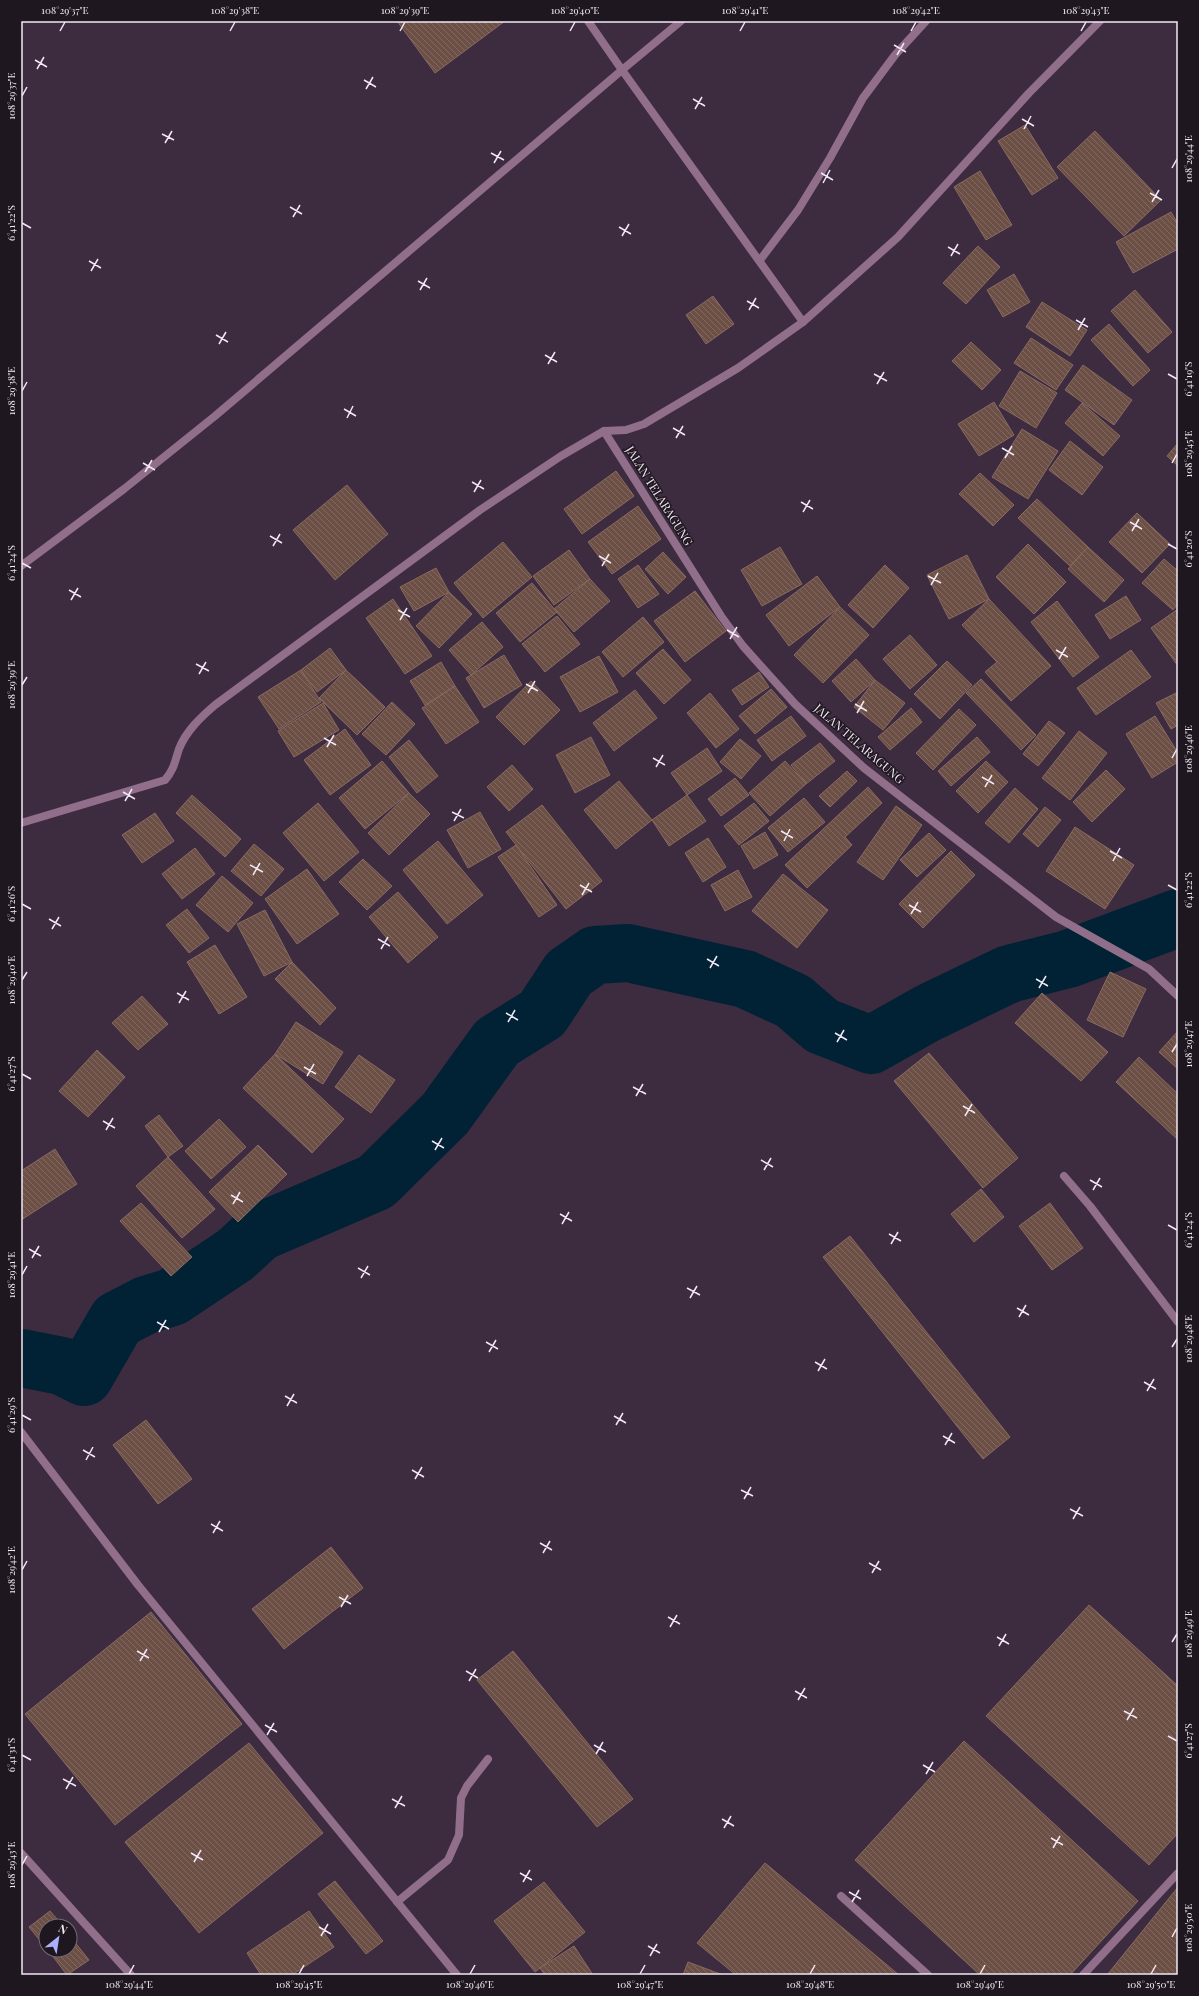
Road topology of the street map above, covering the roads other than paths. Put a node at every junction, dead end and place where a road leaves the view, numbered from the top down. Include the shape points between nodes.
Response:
1 (588, 21) edge
2 (681, 21) edge
3 (926, 21) edge
4 (1100, 21) edge
5 (622, 70) junction
6 (760, 260) junction
7 (803, 322) junction
8 (604, 431) junction
9 (21, 566) edge
10 (21, 823) edge
11 (1178, 996) edge
12 (1064, 1176) dead end
13 (1178, 1322) edge
14 (21, 1432) edge
15 (488, 1759) dead end
16 (21, 1853) edge
17 (1178, 1873) edge
18 (841, 1896) dead end
19 (397, 1902) junction
20 (131, 1975) edge
21 (457, 1975) edge
22 (928, 1975) edge
23 (1083, 1975) edge

1 - 5 street
2 - 5 street
3 - 6 street via 895,55 863,98 798,210
4 - 7 street via 1029,93 898,237
5 - 6 street
5 - 9 street via 215,416 124,489
6 - 7 street
7 - 8 street via 738,368 644,424 626,430
8 - 10 street via 561,456 480,510 215,705 186,734 172,772 165,780
8 - 11 street, JALAN TELARAGUNG via 721,616 743,646 795,704 864,768 1056,917 1149,969
12 - 13 street via 1090,1206
14 - 19 street via 138,1585
15 - 19 street via 461,1798 459,1835 448,1860
16 - 20 street
17 - 23 street
18 - 22 street
19 - 21 street

